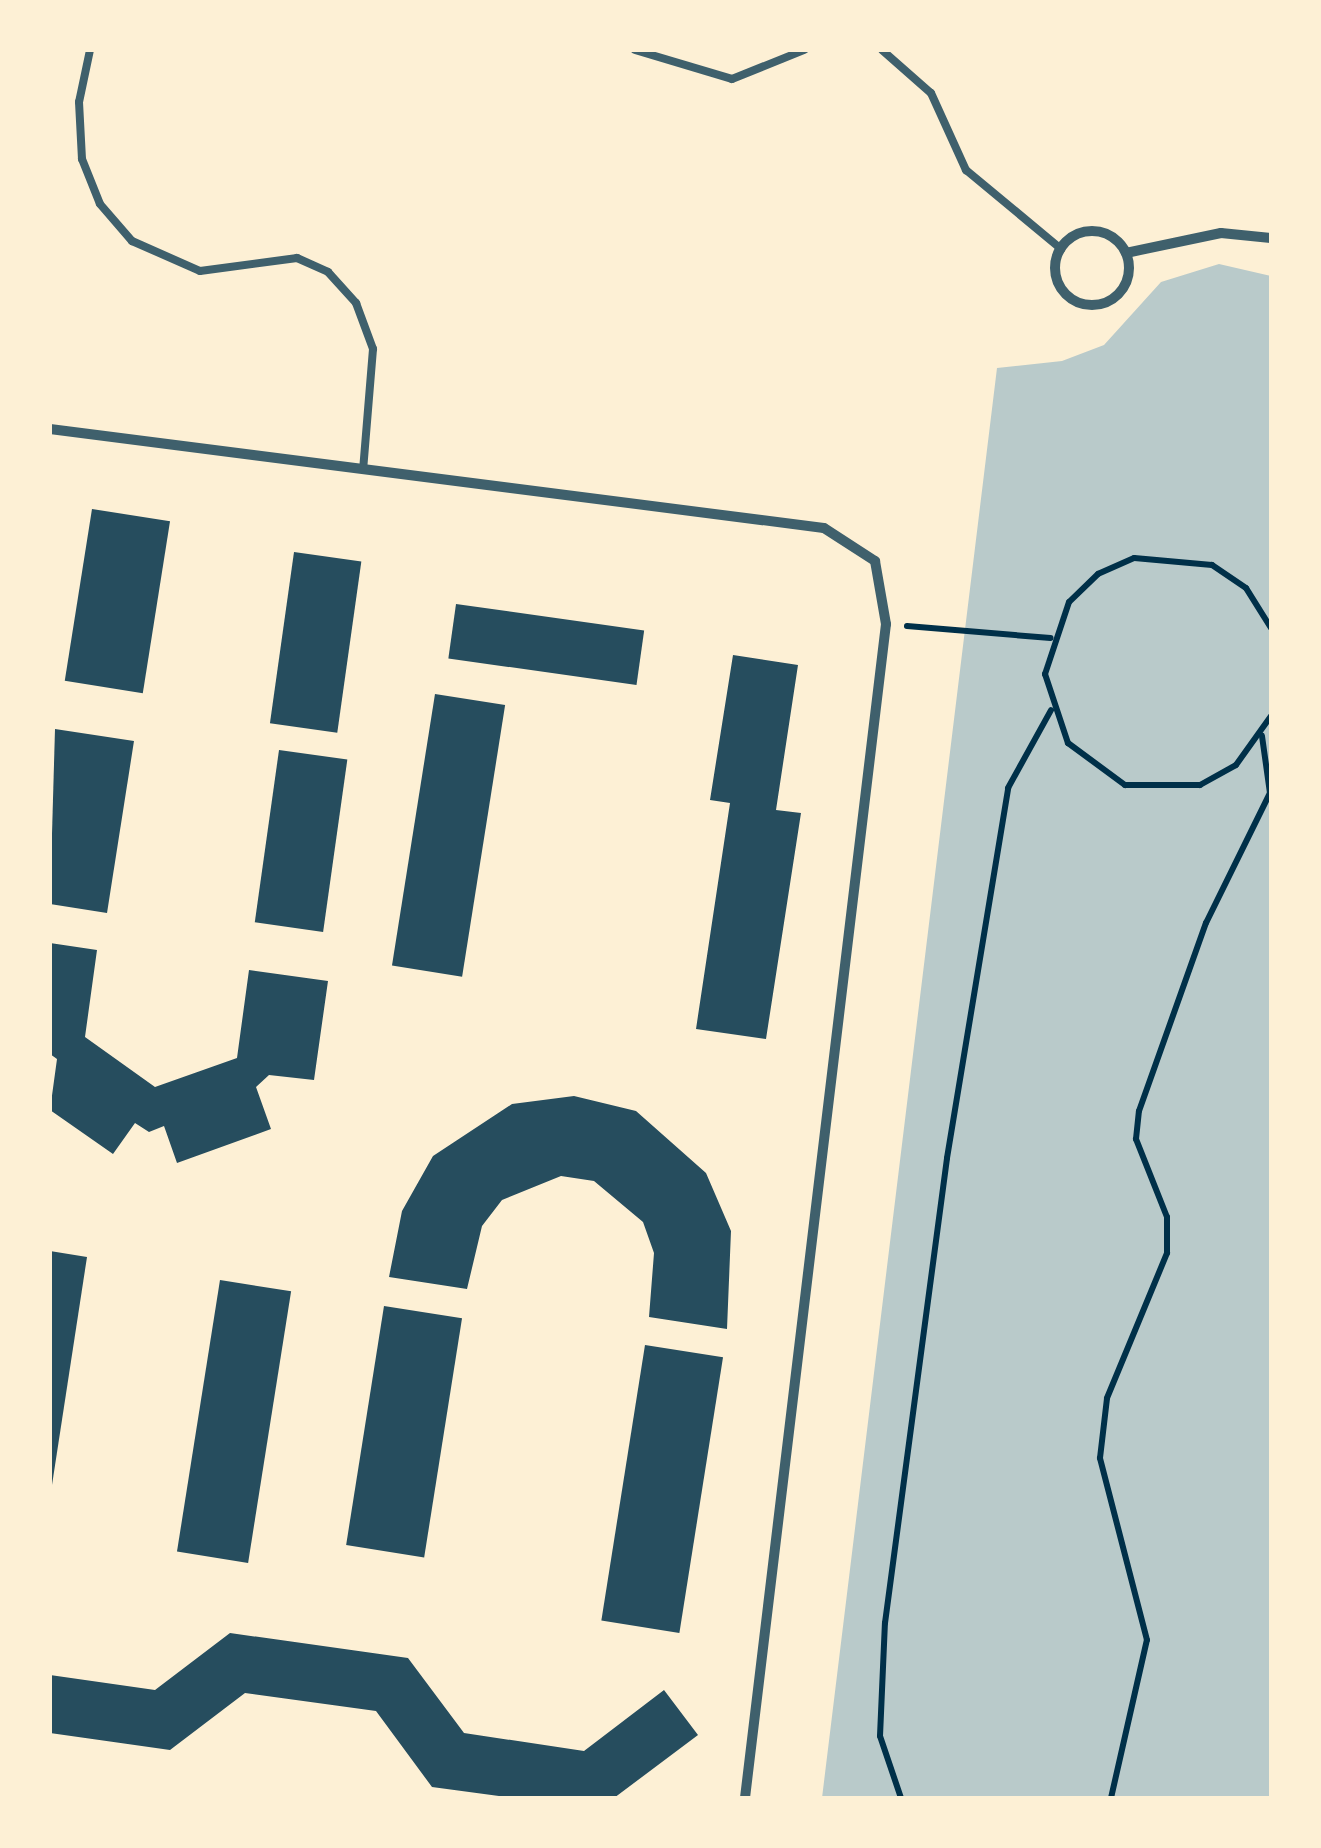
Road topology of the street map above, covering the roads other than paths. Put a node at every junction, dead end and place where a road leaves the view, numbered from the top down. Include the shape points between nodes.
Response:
1 (90, 50) edge
2 (634, 50) edge
3 (804, 50) edge
4 (882, 50) edge
5 (1271, 238) edge
6 (1061, 249) junction
7 (1126, 252) junction
8 (50, 429) edge
9 (363, 470) junction
10 (744, 1798) edge

1 - 9 lane via 79,102 82,159 100,204 132,241 200,272 298,258 328,272 356,303 373,349
2 - 3 lane via 732,79
4 - 6 lane via 930,93 966,170
5 - 7 street via 1221,232
6 - 7 street via 1088,231 1110,236
6 - 7 street via 1058,283 1088,305 1122,290
8 - 9 street
9 - 10 street via 824,528 875,561 886,624

